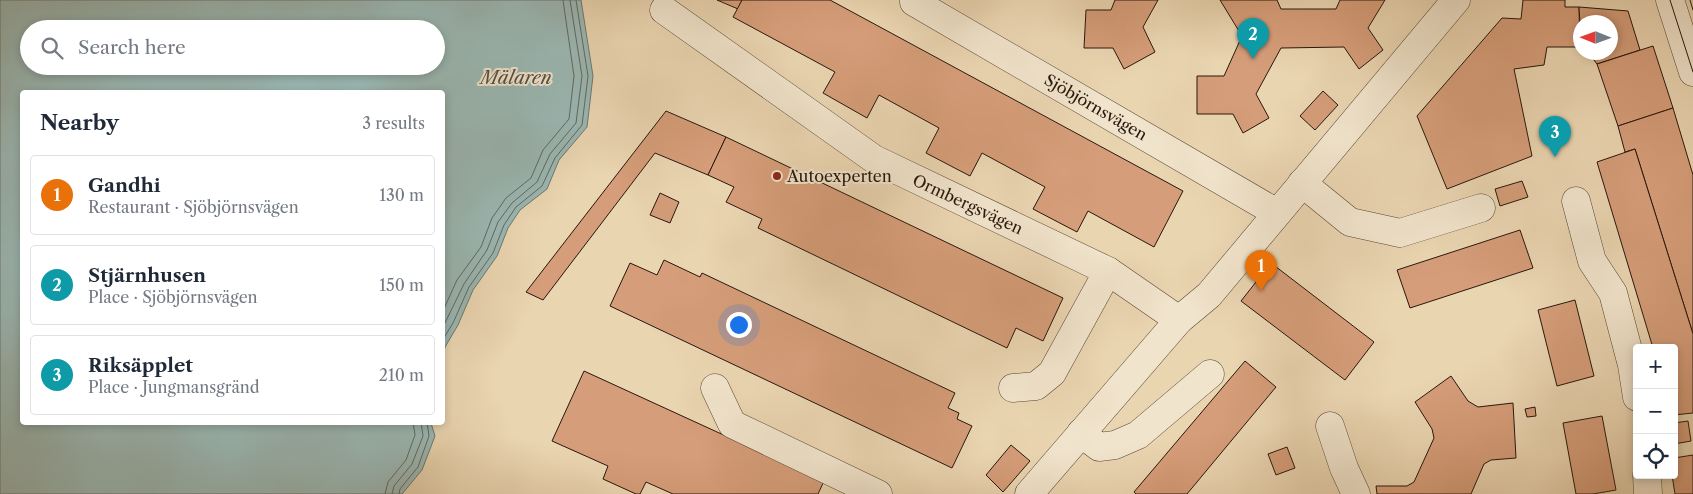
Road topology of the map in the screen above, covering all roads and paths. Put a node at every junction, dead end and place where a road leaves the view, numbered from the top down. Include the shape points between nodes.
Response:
1 (1670, 0) edge
2 (1690, 0) edge
3 (914, 2) dead end
4 (1451, 2) edge
5 (664, 10) dead end
6 (1693, 10) edge
7 (1693, 72) edge
8 (1302, 183) junction
9 (1576, 201) dead end
10 (1481, 208) dead end
11 (1278, 213) junction
12 (1108, 271) junction
13 (1179, 320) junction
14 (1210, 374) dead end
15 (715, 388) dead end
16 (1013, 388) dead end
17 (1636, 389) edge
18 (1330, 426) dead end
19 (1081, 432) junction
20 (1647, 479) edge
21 (878, 494) edge
22 (1029, 494) edge
23 (1356, 494) edge
24 (1648, 494) edge

1 - 7 street
2 - 6 street
3 - 11 street, Sjöbjörnsvägen
4 - 8 street
5 - 12 street, Ormbergsvägen via 874,159
8 - 10 street via 1350,222 1400,233
8 - 11 street
9 - 17 street via 1592,261 1613,293
11 - 13 street via 1209,295
12 - 13 street, Ormbergsvägen
12 - 16 street via 1052,373 1036,386
13 - 19 street
14 - 19 street via 1138,435 1115,445 1099,447
15 - 21 street via 732,424
18 - 23 street
19 - 22 street
20 - 24 street

